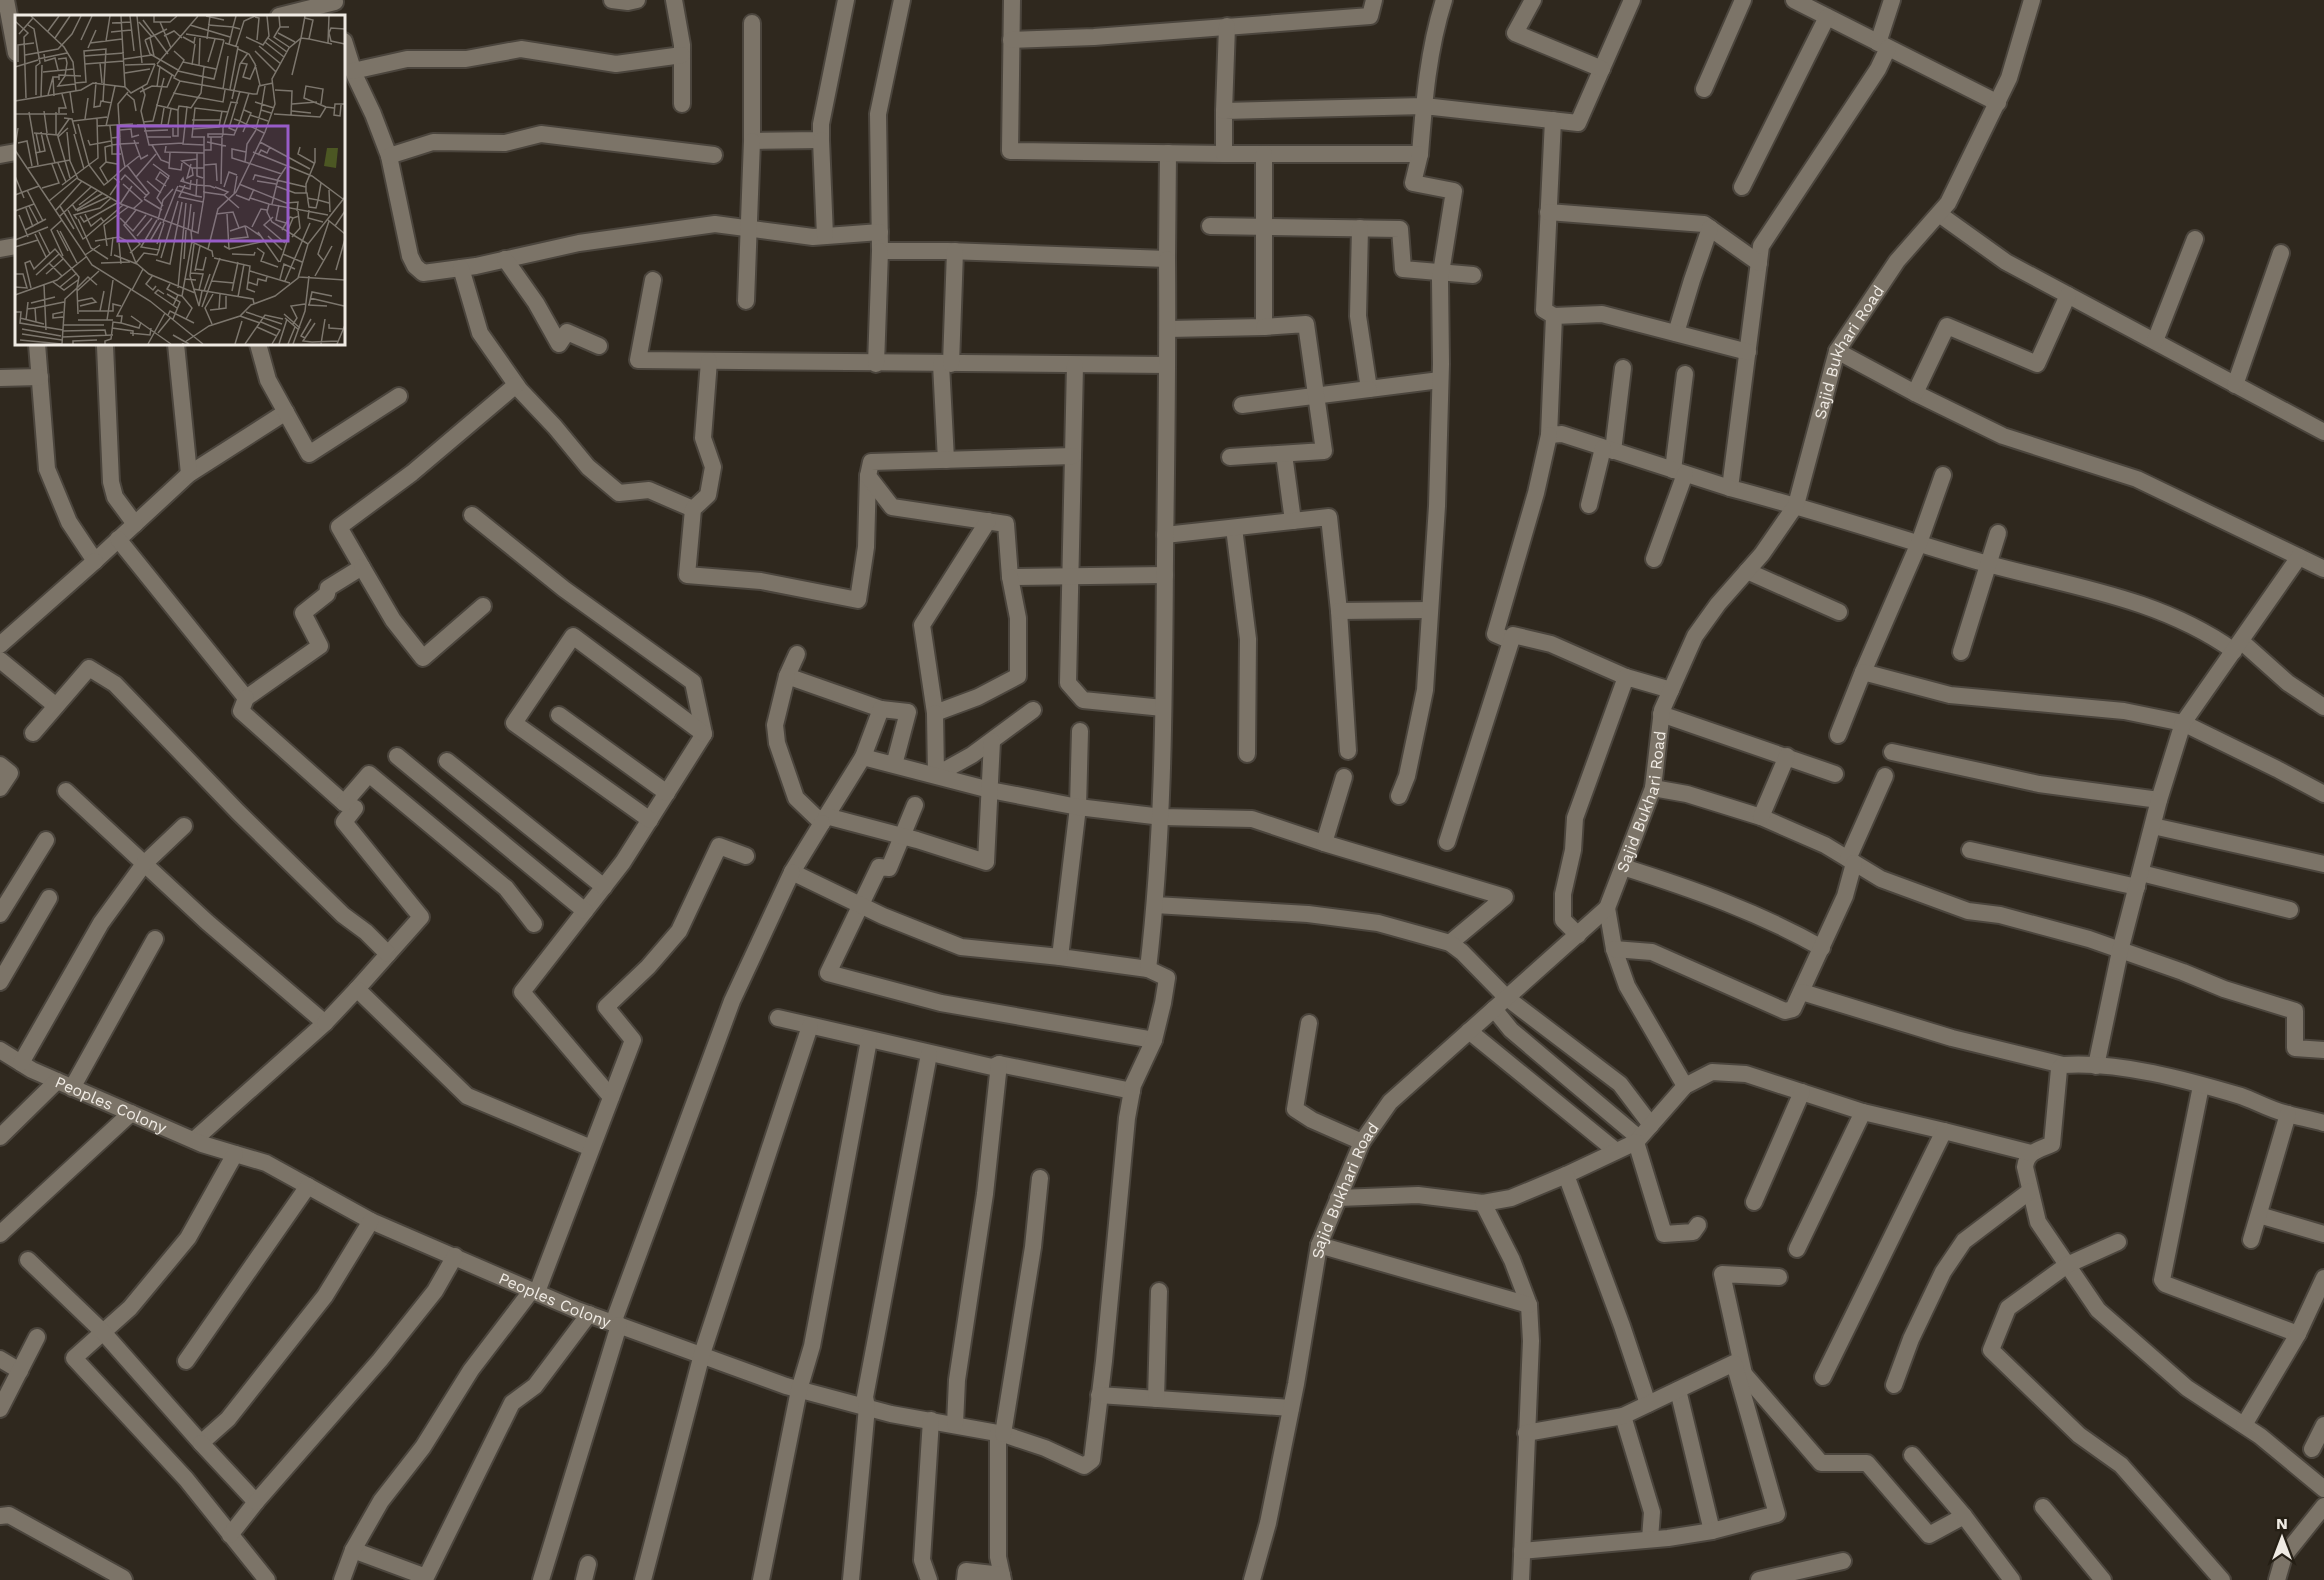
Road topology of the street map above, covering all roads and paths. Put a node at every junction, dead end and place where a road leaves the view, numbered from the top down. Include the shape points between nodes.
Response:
1 (6, 0) edge
2 (612, 0) edge
3 (638, 0) edge
4 (674, 0) edge
5 (846, 0) edge
6 (902, 0) edge
7 (1012, 0) edge
8 (1374, 0) edge
9 (1443, 0) edge
10 (1533, 0) edge
11 (1632, 0) edge
12 (1743, 0) edge
13 (1794, 0) edge
14 (1892, 0) edge
15 (2032, 0) edge
16 (335, 6) edge
17 (1822, 10) edge
18 (285, 15) edge
19 (752, 22) dead end
20 (1227, 26) junction
21 (1011, 40) junction
22 (345, 44) edge
23 (1883, 45) junction
24 (15, 47) edge
25 (682, 55) junction
26 (1602, 69) junction
27 (353, 71) junction
28 (1704, 89) dead end
29 (1998, 103) junction
30 (682, 104) dead end
31 (1424, 106) junction
32 (1224, 111) junction
33 (1553, 120) junction
34 (821, 140) junction
35 (752, 141) junction
36 (15, 152) edge
37 (1168, 153) junction
38 (1224, 154) junction
39 (1263, 154) junction
40 (1420, 154) junction
41 (0, 155) edge
42 (714, 155) dead end
43 (389, 156) junction
44 (1742, 188) dead end
45 (1548, 212) junction
46 (1939, 214) junction
47 (1210, 226) dead end
48 (1264, 227) junction
49 (748, 228) junction
50 (1360, 228) junction
51 (1710, 228) junction
52 (880, 232) junction
53 (825, 236) junction
54 (2195, 239) dead end
55 (15, 246) edge
56 (0, 249) edge
57 (880, 251) junction
58 (955, 251) junction
59 (2282, 253) dead end
60 (505, 259) junction
61 (1167, 259) junction
62 (1759, 263) junction
63 (461, 267) junction
64 (1441, 272) junction
65 (1473, 274) dead end
66 (653, 280) dead end
67 (2068, 295) junction
68 (746, 301) dead end
69 (1554, 316) junction
70 (1264, 327) junction
71 (1168, 329) junction
72 (1676, 333) junction
73 (2155, 340) junction
74 (37, 345) edge
75 (176, 345) edge
76 (258, 345) edge
77 (105, 346) dead end
78 (599, 346) dead end
79 (1837, 351) junction
80 (1748, 352) junction
81 (709, 361) junction
82 (876, 364) junction
83 (946, 364) junction
84 (1075, 365) junction
85 (1167, 365) junction
86 (1623, 368) dead end
87 (1685, 374) dead end
88 (40, 377) junction
89 (0, 378) edge
90 (1440, 380) junction
91 (516, 385) junction
92 (2235, 385) junction
93 (1369, 389) junction
94 (1915, 393) junction
95 (399, 396) dead end
96 (1316, 396) junction
97 (1242, 405) dead end
98 (286, 412) junction
99 (2324, 432) edge
100 (1549, 435) junction
101 (1608, 450) junction
102 (1284, 454) junction
103 (1073, 456) junction
104 (1230, 457) dead end
105 (946, 460) junction
106 (1679, 472) junction
107 (189, 474) junction
108 (867, 476) junction
109 (1943, 476) dead end
110 (1730, 488) junction
111 (1589, 505) dead end
112 (1796, 506) junction
113 (693, 509) junction
114 (472, 515) dead end
115 (987, 521) junction
116 (1293, 521) junction
117 (135, 524) junction
118 (1234, 528) junction
119 (1998, 533) dead end
120 (1165, 535) junction
121 (118, 539) junction
122 (1919, 543) junction
123 (2299, 557) junction
124 (1654, 559) dead end
125 (95, 561) junction
126 (1987, 563) junction
127 (362, 567) junction
128 (2324, 569) edge
129 (1747, 571) junction
130 (1165, 575) junction
131 (1071, 576) junction
132 (1010, 577) junction
133 (483, 606) dead end
134 (1430, 610) junction
135 (1339, 611) junction
136 (1839, 612) dead end
137 (1511, 640) junction
138 (0, 645) edge
139 (2238, 646) junction
140 (1961, 652) dead end
141 (797, 654) dead end
142 (0, 660) edge
143 (1863, 672) junction
144 (787, 676) junction
145 (1626, 677) junction
146 (1671, 690) junction
147 (246, 698) junction
148 (56, 706) junction
149 (2324, 707) edge
150 (1163, 708) junction
151 (881, 709) junction
152 (1033, 710) dead end
153 (935, 713) junction
154 (1661, 714) junction
155 (560, 715) dead end
156 (2183, 723) junction
157 (1080, 731) dead end
158 (33, 733) dead end
159 (704, 734) junction
160 (1838, 735) dead end
161 (992, 741) junction
162 (1348, 751) dead end
163 (1892, 752) dead end
164 (1247, 754) dead end
165 (397, 756) dead end
166 (1787, 756) junction
167 (863, 757) junction
168 (447, 761) dead end
169 (0, 765) edge
170 (894, 765) junction
171 (1834, 774) dead end
172 (936, 775) junction
173 (1885, 776) dead end
174 (1344, 777) dead end
175 (0, 788) edge
176 (1653, 788) junction
177 (990, 790) junction
178 (66, 791) dead end
179 (667, 793) junction
180 (2324, 794) edge
181 (1399, 796) dead end
182 (2159, 800) junction
183 (344, 803) junction
184 (915, 805) dead end
185 (1078, 807) junction
186 (1162, 818) junction
187 (1761, 818) junction
188 (650, 820) junction
189 (824, 820) junction
190 (184, 826) dead end
191 (2153, 826) junction
192 (903, 837) junction
193 (46, 840) dead end
194 (1446, 842) dead end
195 (1324, 843) junction
196 (1970, 850) dead end
197 (746, 856) dead end
198 (1851, 861) junction
199 (144, 864) junction
200 (2324, 864) edge
201 (1623, 867) junction
202 (792, 872) junction
203 (2139, 880) junction
204 (604, 886) junction
205 (48, 898) dead end
206 (861, 905) junction
207 (1155, 905) junction
208 (1607, 908) junction
209 (2290, 910) dead end
210 (585, 911) junction
211 (0, 914) edge
212 (534, 924) dead end
213 (1578, 934) junction
214 (155, 939) dead end
215 (1450, 943) junction
216 (1822, 948) junction
217 (1614, 949) junction
218 (2120, 951) junction
219 (388, 954) junction
220 (1060, 957) junction
221 (1148, 969) junction
222 (0, 982) edge
223 (357, 989) junction
224 (1802, 992) junction
225 (1507, 998) junction
226 (1494, 1009) junction
227 (778, 1018) dead end
228 (325, 1023) junction
229 (1309, 1023) dead end
230 (810, 1026) junction
231 (1469, 1031) junction
232 (869, 1040) junction
233 (1154, 1040) junction
234 (0, 1050) edge
235 (2324, 1050) edge
236 (930, 1054) junction
237 (21, 1063) junction
238 (999, 1064) junction
239 (2063, 1065) junction
240 (2096, 1066) junction
241 (57, 1081) junction
242 (1685, 1086) junction
243 (2201, 1086) junction
244 (72, 1088) junction
245 (1132, 1091) junction
246 (1802, 1092) junction
247 (610, 1097) junction
248 (1863, 1112) junction
249 (131, 1113) junction
250 (2288, 1114) junction
251 (2324, 1123) edge
252 (1651, 1125) junction
253 (1944, 1131) junction
254 (0, 1137) edge
255 (194, 1140) junction
256 (1637, 1140) junction
257 (1362, 1142) junction
258 (591, 1149) junction
259 (1616, 1152) junction
260 (2031, 1153) junction
261 (235, 1154) junction
262 (1566, 1175) junction
263 (1041, 1178) dead end
264 (308, 1186) junction
265 (2030, 1191) junction
266 (1338, 1198) junction
267 (1754, 1202) dead end
268 (1483, 1203) junction
269 (2259, 1215) junction
270 (371, 1221) junction
271 (1698, 1225) dead end
272 (0, 1234) edge
273 (2324, 1234) edge
274 (2251, 1240) dead end
275 (2118, 1242) dead end
276 (1319, 1245) junction
277 (1797, 1249) dead end
278 (455, 1256) junction
279 (28, 1260) dead end
280 (2067, 1265) junction
281 (1779, 1277) dead end
282 (2324, 1278) edge
283 (535, 1291) junction
284 (1159, 1291) dead end
285 (1529, 1305) junction
286 (589, 1314) junction
287 (616, 1324) junction
288 (103, 1332) junction
289 (2298, 1334) junction
290 (37, 1337) dead end
291 (702, 1354) junction
292 (0, 1359) edge
293 (186, 1361) dead end
294 (1739, 1369) junction
295 (20, 1371) junction
296 (1823, 1377) dead end
297 (1894, 1385) dead end
298 (799, 1390) junction
299 (1678, 1390) junction
300 (1099, 1395) junction
301 (1156, 1399) junction
302 (1648, 1404) junction
303 (867, 1407) junction
304 (0, 1408) edge
305 (1291, 1408) junction
306 (1623, 1416) junction
307 (931, 1420) junction
308 (956, 1424) junction
309 (2244, 1425) junction
310 (2324, 1425) edge
311 (1526, 1433) junction
312 (1000, 1434) junction
313 (201, 1443) junction
314 (2312, 1449) dead end
315 (1912, 1455) dead end
316 (2324, 1489) edge
317 (256, 1502) junction
318 (2324, 1506) edge
319 (2043, 1507) dead end
320 (0, 1516) edge
321 (1964, 1516) junction
322 (1712, 1531) junction
323 (231, 1535) junction
324 (1650, 1539) junction
325 (353, 1550) junction
326 (1522, 1551) junction
327 (1843, 1561) dead end
328 (1003, 1577) edge
329 (430, 1579) edge
330 (2010, 1579) edge
331 (124, 1580) edge
332 (267, 1580) edge
333 (342, 1580) edge
334 (541, 1580) edge
335 (643, 1580) edge
336 (761, 1580) edge
337 (851, 1580) edge
338 (929, 1580) edge
339 (965, 1580) edge
340 (1252, 1580) edge
341 (1521, 1580) edge
342 (1759, 1580) edge
343 (2103, 1580) edge
344 (2222, 1580) edge
345 (2277, 1580) edge

1 - 24 street
2 - 3 street
4 - 25 street
5 - 34 street
6 - 52 street via 878,114
7 - 21 street
8 - 20 street via 1370,16
9 - 31 street
10 - 26 street via 1515,33
11 - 26 street
12 - 28 street
13 - 17 street
14 - 23 street
15 - 29 street, Sajid Bukhari Road
16 - 18 street
17 - 23 street
17 - 44 street
19 - 35 street
20 - 21 street
20 - 32 street
21 - 37 street via 1010,151
22 - 27 street
23 - 29 street
23 - 62 street via 1878,69 1761,246
25 - 27 street via 616,64 521,49 466,59 407,59
25 - 30 street
26 - 33 street via 1578,123
27 - 43 street
29 - 46 street, Sajid Bukhari Road
31 - 32 street
31 - 33 street
31 - 40 street
32 - 38 street
33 - 45 street
34 - 35 street
34 - 53 street
35 - 49 street
36 - 41 street
37 - 38 street
37 - 61 street
38 - 39 street
39 - 40 street
39 - 48 street
40 - 64 street via 1413,183 1455,191
42 - 43 street via 541,134 505,143 433,142
43 - 63 street via 415,266 423,273
45 - 51 street via 1704,224
45 - 69 street via 1544,310
46 - 67 street via 2006,262
46 - 79 street, Sajid Bukhari Road via 1897,261
47 - 48 street
48 - 50 street
48 - 70 street
49 - 53 street
49 - 60 street via 715,225 650,232
49 - 68 street
50 - 64 street via 1400,229 1402,268
50 - 93 street via 1358,316
51 - 62 street
51 - 72 street
52 - 53 street
52 - 57 street
54 - 73 street
55 - 56 street
57 - 58 street
57 - 82 street
58 - 61 street
58 - 83 street
59 - 92 street
60 - 63 street
60 - 78 street via 559,344 567,332
61 - 71 street
62 - 80 street
63 - 91 street via 480,333
64 - 65 street
64 - 90 street
66 - 81 street via 638,360
67 - 73 street
67 - 94 street via 2037,364 1947,326
69 - 72 street via 1602,314
69 - 100 street
70 - 71 street
70 - 96 street via 1306,324
71 - 85 street
72 - 80 street
73 - 92 street
74 - 88 street
75 - 107 street
76 - 98 street via 268,380
77 - 117 street via 111,482 115,497
79 - 94 street
79 - 112 street, Sajid Bukhari Road
80 - 110 street
81 - 82 street
81 - 113 street via 703,438 712,467 708,495
82 - 83 street
83 - 84 street
83 - 105 street
84 - 85 street
84 - 103 street
85 - 120 street
86 - 101 street
87 - 106 street
88 - 89 street
88 - 125 street via 47,469 69,522
90 - 93 street
90 - 134 street
91 - 113 street via 588,467 619,493 649,490
91 - 127 street via 412,473 339,527
92 - 99 street
93 - 96 street
94 - 123 street via 2003,436 2137,479
95 - 98 street via 309,454
96 - 97 street
96 - 102 street via 1324,451
98 - 107 street
100 - 101 street via 1562,434
100 - 137 street via 1495,634
101 - 106 street
101 - 111 street
102 - 104 street
102 - 116 street
103 - 105 street
103 - 131 street
105 - 108 street via 872,462
106 - 110 street
106 - 124 street
107 - 117 street
108 - 113 street via 866,547 858,600 761,581 687,575
108 - 115 street via 892,507
109 - 122 street
110 - 112 street
112 - 122 street
112 - 129 street, Sajid Bukhari Road
114 - 159 street via 564,589 693,682
115 - 132 street via 1006,524
115 - 153 street via 922,625
116 - 118 street
116 - 135 street via 1329,517
117 - 121 street
118 - 120 street
118 - 164 street via 1248,639
119 - 126 street
120 - 130 street
121 - 125 street
121 - 147 street
122 - 126 street
122 - 143 street
123 - 128 street
123 - 139 street
125 - 138 street
126 - 139 street via 2159,610
126 - 140 street
127 - 133 street via 393,620 423,658
127 - 147 street via 328,588 327,594 303,613 320,646
129 - 136 street
129 - 146 street, Sajid Bukhari Road via 1695,636
130 - 131 street
130 - 150 street
131 - 132 street
131 - 150 street via 1068,683 1083,700
132 - 153 street via 1018,618 1018,676
134 - 135 street
134 - 181 street via 1425,690 1407,776
135 - 162 street
137 - 145 street via 1513,635 1551,644
137 - 194 street
139 - 149 street
139 - 156 street
141 - 144 street
142 - 148 street
143 - 156 street via 1950,695 2124,711
143 - 160 street
144 - 151 street
144 - 189 street via 775,725 777,743 796,798
145 - 146 street
145 - 213 street via 1575,818 1573,850 1563,894 1563,920
146 - 154 street, Sajid Bukhari Road
147 - 183 street via 241,711
148 - 158 street
148 - 219 street via 89,668 115,684 238,812
150 - 186 street
151 - 167 street
151 - 170 street via 908,712
152 - 161 street
153 - 172 street
154 - 166 street
154 - 176 street, Sajid Bukhari Road
155 - 179 street
156 - 180 street
156 - 182 street
157 - 185 street
159 - 179 street
159 - 188 street via 573,636 514,723
161 - 172 street
161 - 177 street
163 - 182 street via 2039,784
165 - 210 street
166 - 171 street
166 - 187 street
167 - 170 street
167 - 189 street
168 - 204 street
169 - 175 street via 10,773
170 - 172 street
172 - 177 street
173 - 198 street
174 - 195 street
176 - 187 street via 1686,794
176 - 201 street, Sajid Bukhari Road
177 - 185 street
177 - 192 street via 986,862
178 - 199 street
179 - 188 street
182 - 191 street
183 - 212 street via 369,774 506,888
183 - 219 street via 355,808 344,822 421,917
184 - 192 street
185 - 186 street
185 - 220 street
186 - 195 street via 1252,819
186 - 207 street
187 - 198 street
188 - 204 street
189 - 192 street
189 - 202 street
190 - 199 street
191 - 200 street
191 - 203 street
192 - 206 street via 890,868 879,867
193 - 211 street
195 - 215 street via 1505,897
196 - 203 street
197 - 247 street via 719,846 679,931 606,1007 633,1040
198 - 216 street via 1845,896
198 - 218 street via 1881,879 1968,911 2000,915
199 - 228 street
199 - 237 street via 101,923
201 - 208 street, Sajid Bukhari Road
201 - 216 street via 1779,924
202 - 206 street
202 - 287 street via 732,1001
203 - 209 street
203 - 218 street
204 - 210 street
205 - 222 street
206 - 220 street via 961,947
206 - 233 street via 828,973 941,1003
207 - 215 street via 1308,914 1378,923
207 - 221 street
208 - 213 street, Sajid Bukhari Road
208 - 217 street
210 - 247 street via 522,992
213 - 225 street, Sajid Bukhari Road
214 - 244 street
215 - 225 street
216 - 224 street
217 - 224 street via 1652,952 1785,1011 1793,1009
217 - 242 street via 1627,986
218 - 235 street via 2295,1011 2295,1048
218 - 240 street
219 - 223 street
220 - 221 street
221 - 233 street via 1167,978
223 - 228 street
223 - 258 street via 467,1096
224 - 239 street via 1952,1038
225 - 226 street, Sajid Bukhari Road
225 - 252 street via 1620,1084
226 - 231 street, Sajid Bukhari Road
226 - 256 street via 1511,1030
227 - 230 street
228 - 255 street
229 - 257 street via 1295,1109
230 - 232 street
230 - 291 street
231 - 257 street, Sajid Bukhari Road via 1390,1102
231 - 259 street
232 - 236 street
232 - 298 street via 812,1346
233 - 245 street
234 - 237 street, Peoples Colony
236 - 238 street via 992,1067
236 - 303 street via 865,1397
237 - 241 street, Peoples Colony
238 - 245 street
238 - 308 street via 985,1194 957,1380
239 - 240 street
239 - 260 street via 2059,1069 2052,1144
240 - 243 street via 2134,1070
241 - 244 street, Peoples Colony
241 - 254 street
242 - 246 street via 1712,1072 1746,1074
242 - 252 street
243 - 250 street
243 - 289 street via 2162,1280
244 - 249 street, Peoples Colony
245 - 300 street
246 - 248 street
246 - 267 street
247 - 258 street
248 - 253 street
248 - 277 street
249 - 255 street, Peoples Colony
249 - 272 street
250 - 251 street
250 - 269 street
252 - 256 street
253 - 260 street
253 - 296 street
255 - 261 street, Peoples Colony
256 - 259 street
256 - 271 street via 1664,1234 1693,1232
257 - 266 street, Sajid Bukhari Road
258 - 283 street
259 - 262 street
260 - 265 street via 2025,1167
261 - 264 street, Peoples Colony via 266,1163
261 - 288 street via 188,1238 130,1308
262 - 268 street via 1511,1198
262 - 302 street
263 - 312 street via 1033,1247
264 - 270 street, Peoples Colony
264 - 293 street
265 - 280 street via 2038,1222
265 - 297 street via 1964,1241 1943,1272
266 - 268 street via 1418,1195
266 - 276 street, Sajid Bukhari Road
268 - 285 street via 1512,1260
269 - 273 street
269 - 274 street
270 - 278 street, Peoples Colony
270 - 313 street via 324,1296 228,1419
275 - 280 street
276 - 285 street
276 - 305 street, Sajid Bukhari Road
278 - 283 street, Peoples Colony
278 - 317 street via 435,1291 380,1360
279 - 288 street
280 - 309 street via 2098,1310 2187,1388
280 - 344 street via 2008,1308 1991,1350 2079,1435 2121,1465
281 - 294 street via 1722,1274
282 - 289 street
283 - 286 street, Peoples Colony
283 - 325 street via 471,1370 423,1448 381,1501
284 - 301 street
285 - 311 street
286 - 287 street, Peoples Colony
286 - 329 street via 535,1386 512,1403
287 - 291 street, Peoples Colony
287 - 334 street
288 - 313 street
288 - 323 street via 74,1358 186,1479
289 - 309 street
290 - 295 street
291 - 298 street, Peoples Colony
291 - 335 street
292 - 295 street
294 - 299 street
294 - 321 street via 1821,1463 1867,1463 1929,1535
294 - 322 street via 1777,1514
295 - 304 street
298 - 303 street, Peoples Colony
298 - 336 street
299 - 302 street
299 - 322 street
300 - 301 street
300 - 312 street, Peoples Colony via 1092,1461 1088,1465
301 - 305 street
302 - 306 street
303 - 307 street, Peoples Colony
303 - 337 street
305 - 340 street, Sajid Bukhari Road
306 - 311 street
306 - 324 street via 1652,1512
307 - 308 street, Peoples Colony
307 - 338 street via 922,1560
308 - 312 street, Peoples Colony
309 - 316 street
310 - 314 street
311 - 326 street
312 - 328 street via 998,1557
313 - 317 street
315 - 321 street
317 - 323 street
318 - 345 street via 2284,1556
319 - 343 street
320 - 331 street via 9,1515
321 - 330 street
322 - 324 street
323 - 332 street
324 - 326 street
325 - 329 street
325 - 333 street
326 - 341 street
327 - 342 street
328 - 339 street via 966,1571

